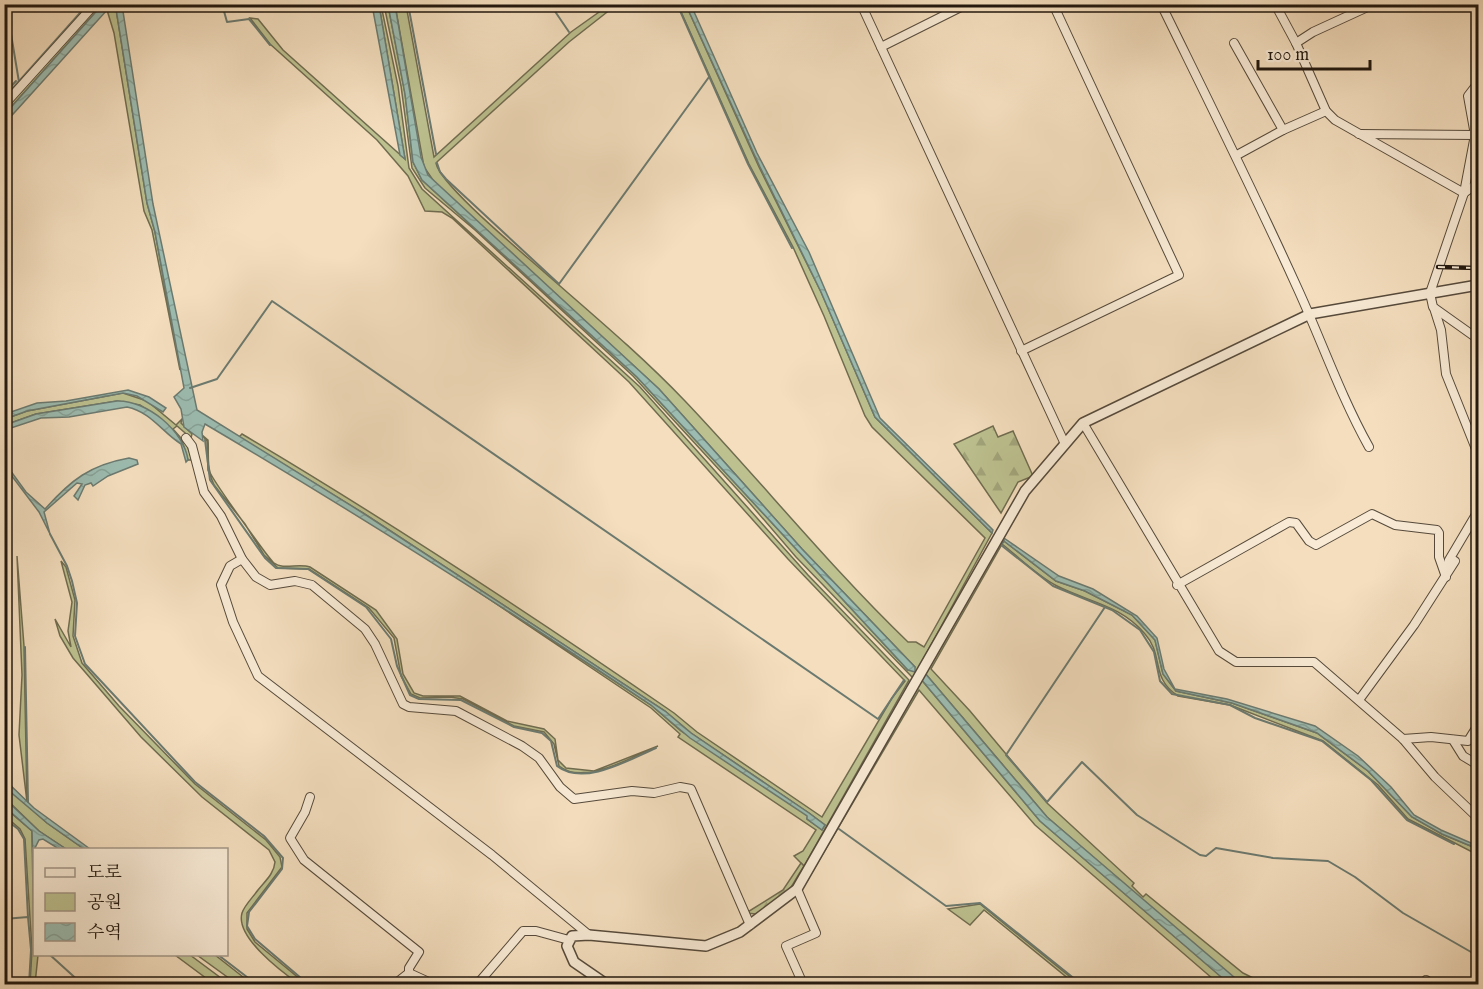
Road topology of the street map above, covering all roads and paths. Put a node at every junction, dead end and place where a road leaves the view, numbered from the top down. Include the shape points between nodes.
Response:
1 (95, 4) edge
2 (861, 4) edge
3 (1053, 4) edge
4 (1161, 4) edge
5 (1275, 4) edge
6 (1374, 4) edge
7 (964, 5) edge
8 (1234, 43) dead end
9 (1296, 43) junction
10 (881, 46) junction
11 (1479, 83) edge
12 (4, 105) edge
13 (1326, 111) junction
14 (1283, 130) junction
15 (1358, 134) junction
16 (1474, 135) junction
17 (1237, 155) junction
18 (1479, 183) edge
19 (1464, 193) junction
20 (1479, 285) edge
21 (1430, 293) junction
22 (1433, 307) junction
23 (1310, 314) junction
24 (1479, 339) edge
25 (1021, 351) junction
26 (1083, 423) junction
27 (186, 438) dead end
28 (1065, 444) junction
29 (1369, 447) dead end
30 (1479, 454) edge
31 (1479, 511) edge
32 (242, 559) junction
33 (1455, 561) dead end
34 (1446, 577) junction
35 (1177, 585) junction
36 (1359, 700) junction
37 (1479, 725) edge
38 (1403, 739) junction
39 (1453, 740) junction
40 (1479, 765) edge
41 (310, 797) dead end
42 (1479, 818) edge
43 (797, 889) junction
44 (750, 926) junction
45 (589, 934) junction
46 (568, 940) junction
47 (409, 973) junction
48 (429, 983) edge
49 (395, 984) edge
50 (472, 984) edge
51 (606, 984) edge
52 (803, 984) edge

1 - 12 street
2 - 10 street
3 - 25 street via 1179,275
4 - 17 street
5 - 9 street
6 - 9 street
7 - 10 street
8 - 14 street
9 - 13 street
10 - 25 street
11 - 16 street via 1471,90 1468,101
13 - 14 street
13 - 15 street
14 - 17 street
15 - 16 street
15 - 19 street
16 - 19 street
17 - 23 street
18 - 19 street
19 - 21 street
20 - 21 street
21 - 22 street
21 - 23 street
22 - 24 street
22 - 30 street via 1441,330 1446,374
23 - 26 street
23 - 29 street via 1347,406
25 - 28 street
26 - 28 street
26 - 35 street
27 - 32 street via 192,446 204,492
28 - 43 street via 1025,490
31 - 34 street via 1449,560
32 - 44 street via 262,582 312,585 365,628 403,704 456,711 512,741 539,758 568,796 574,799 632,791 691,789
32 - 45 street via 230,566 222,585 233,622 258,676
33 - 34 street
34 - 35 street via 1439,557 1437,530 1395,525 1372,514 1316,545 1296,523 1289,522
34 - 36 street
35 - 36 street via 1213,645 1226,657 1236,662 1314,662
36 - 38 street
37 - 39 street via 1468,741
38 - 39 street
38 - 42 street via 1435,777
39 - 40 street via 1463,756
41 - 47 street via 290,838 304,860 419,952
43 - 44 street
43 - 52 street via 816,933 786,946
44 - 45 street via 706,946
45 - 46 street via 576,934
46 - 50 street via 523,931 480,981
46 - 51 street via 568,952 574,962
47 - 48 street
47 - 49 street

